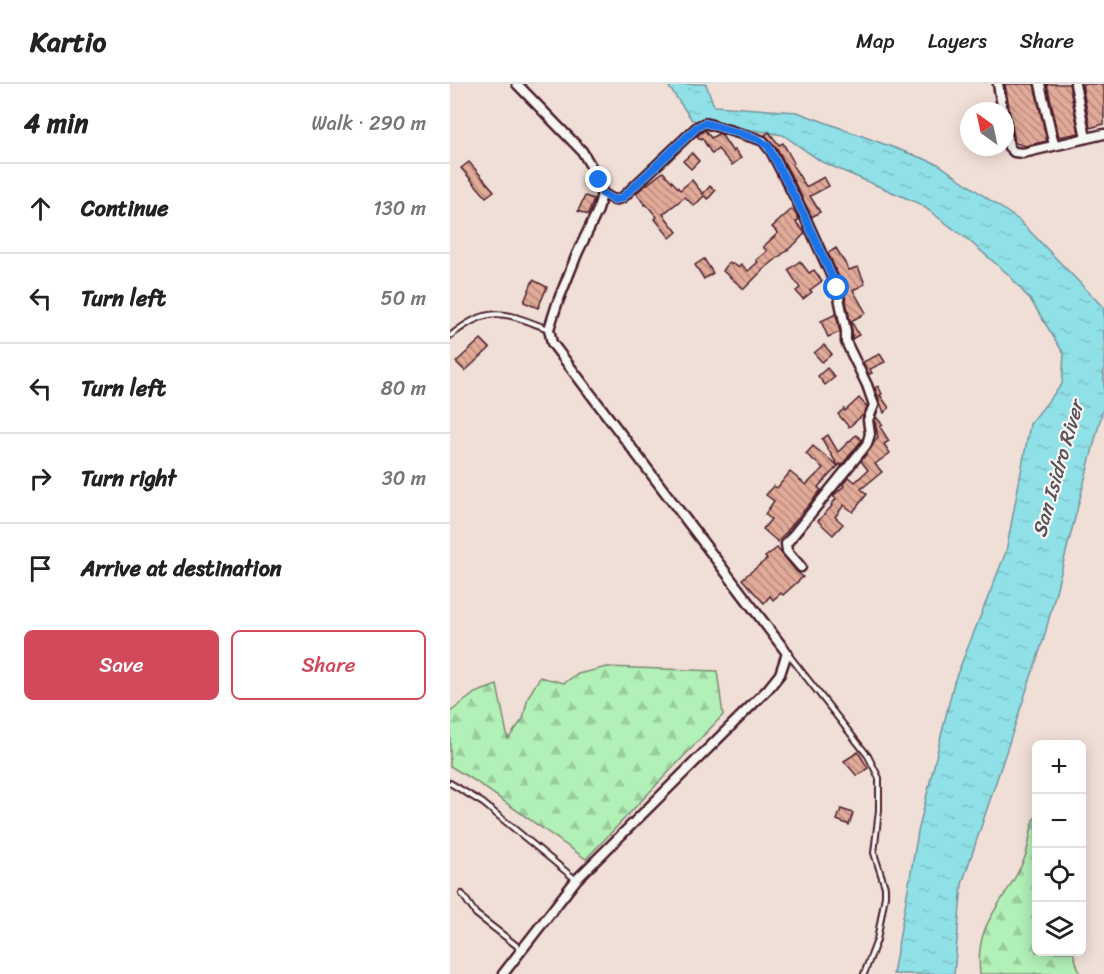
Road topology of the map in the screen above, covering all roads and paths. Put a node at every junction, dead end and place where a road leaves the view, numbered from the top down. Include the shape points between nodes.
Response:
1 (517, 84) edge
2 (998, 84) edge
3 (1040, 84) edge
4 (1075, 84) edge
5 (1001, 102) edge
6 (1104, 134) edge
7 (1086, 138) junction
8 (1054, 145) junction
9 (1014, 152) edge
10 (602, 193) junction
11 (549, 329) junction
12 (450, 336) edge
13 (801, 567) dead end
14 (787, 654) junction
15 (450, 783) edge
16 (576, 880) junction
17 (462, 894) dead end
18 (522, 949) junction
19 (503, 974) edge
20 (864, 974) edge

1 - 10 street via 582,151
2 - 5 street
3 - 8 street
4 - 7 street
6 - 7 street
7 - 8 street
8 - 9 street
10 - 11 street
10 - 13 street via 614,200 622,198 705,123 763,141 771,151 837,288 846,342 874,405 868,420 867,444 786,544
11 - 12 lane via 497,313 484,315
11 - 14 street via 556,351
14 - 16 street via 780,674 768,689
14 - 20 lane via 868,756 879,777 874,853 885,896 877,940
15 - 16 lane via 483,803
16 - 18 street
17 - 18 lane via 476,914
18 - 19 street

